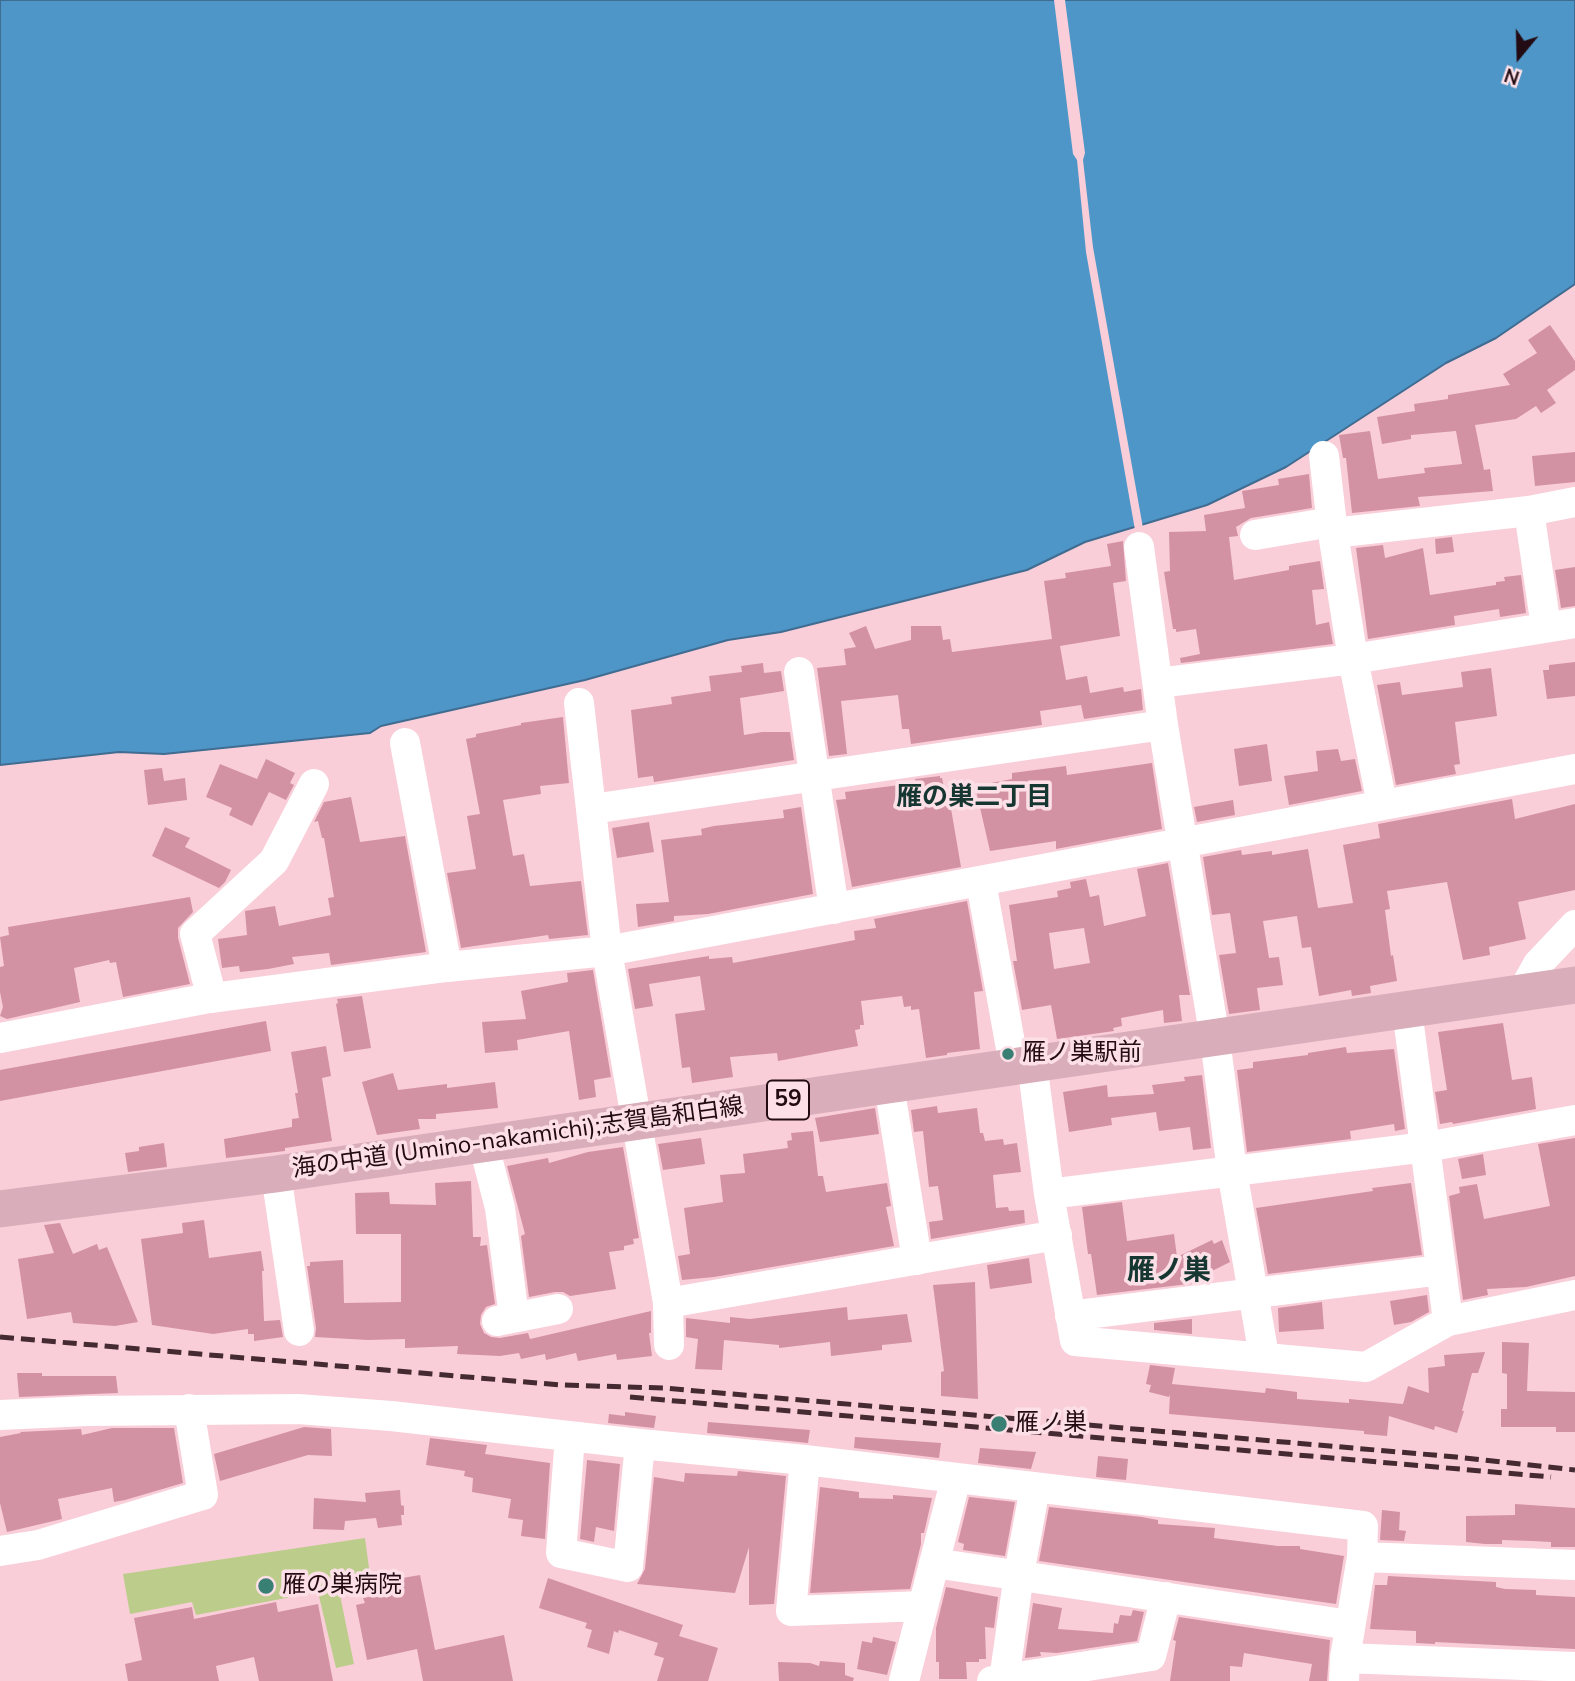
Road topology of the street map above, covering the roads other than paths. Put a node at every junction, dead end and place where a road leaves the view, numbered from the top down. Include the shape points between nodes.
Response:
1 (1324, 456) dead end
2 (1575, 502) edge
3 (1529, 511) junction
4 (1332, 528) junction
5 (1255, 534) dead end
6 (1139, 547) dead end
7 (1561, 625) edge
8 (1353, 659) junction
9 (799, 672) dead end
10 (1158, 683) junction
11 (579, 703) dead end
12 (1163, 725) junction
13 (405, 743) dead end
14 (1575, 769) edge
15 (814, 776) junction
16 (314, 784) dead end
17 (1382, 804) junction
18 (592, 809) junction
19 (1182, 841) junction
20 (981, 882) junction
21 (834, 909) junction
22 (1575, 925) edge
23 (607, 951) junction
24 (447, 967) junction
25 (1575, 985) edge
26 (1523, 991) junction
27 (212, 998) junction
28 (1407, 1010) junction
29 (0, 1038) edge
30 (1214, 1039) junction
31 (1023, 1064) junction
32 (889, 1086) junction
33 (1575, 1120) edge
34 (636, 1122) junction
35 (483, 1142) junction
36 (1426, 1147) junction
37 (1231, 1171) junction
38 (276, 1174) junction
39 (1049, 1194) junction
40 (0, 1209) edge
41 (1057, 1235) junction
42 (917, 1260) junction
43 (1441, 1270) junction
44 (1254, 1293) junction
45 (1575, 1296) edge
46 (668, 1303) junction
47 (558, 1309) dead end
48 (1070, 1316) junction
49 (1448, 1321) junction
50 (299, 1331) dead end
51 (669, 1345) dead end
52 (1264, 1356) junction
53 (189, 1409) junction
54 (0, 1415) edge
55 (570, 1437) junction
56 (640, 1444) junction
57 (805, 1460) junction
58 (956, 1478) junction
59 (1034, 1488) junction
60 (0, 1551) edge
61 (1362, 1557) junction
62 (934, 1563) junction
63 (1575, 1565) edge
64 (1018, 1574) junction
65 (1166, 1597) junction
66 (923, 1606) junction
67 (1350, 1625) junction
68 (1575, 1667) edge
69 (1344, 1670) edge
70 (998, 1680) edge
71 (904, 1681) edge

1 - 4 street
2 - 3 street
3 - 4 street
3 - 7 street
4 - 5 street
4 - 8 street
6 - 10 street
7 - 8 street
8 - 10 street
8 - 17 street
9 - 15 street
10 - 12 street
11 - 18 street
12 - 15 street
12 - 19 street
13 - 24 street
14 - 17 street
15 - 18 street
15 - 21 street
16 - 27 street via 274,861 195,934
17 - 19 street
18 - 23 street
19 - 20 street
19 - 30 street
20 - 21 street
20 - 31 street
21 - 23 street
22 - 26 street via 1538,964
23 - 24 street
23 - 34 street
24 - 27 street
25 - 26 main road, 海の中道 (Umino-nakamichi);志賀島和白線 / 59
26 - 28 main road, 海の中道 (Umino-nakamichi);志賀島和白線 / 59
27 - 29 street
28 - 30 main road, 海の中道 (Umino-nakamichi);志賀島和白線 / 59
28 - 36 street
30 - 31 main road, 海の中道 (Umino-nakamichi);志賀島和白線 / 59
30 - 37 street
31 - 32 main road, 海の中道 (Umino-nakamichi);志賀島和白線 / 59
31 - 39 street
32 - 34 main road, 海の中道 (Umino-nakamichi);志賀島和白線 / 59
32 - 42 street
33 - 36 street
34 - 35 main road, 海の中道 (Umino-nakamichi);志賀島和白線 / 59
34 - 46 street
35 - 38 main road, 海の中道 (Umino-nakamichi);志賀島和白線 / 59
35 - 47 street via 500,1208 506,1319
36 - 37 street
36 - 43 street
37 - 39 street
37 - 44 street
38 - 40 main road, 海の中道 (Umino-nakamichi);志賀島和白線 / 59
38 - 50 street
39 - 41 street
41 - 42 street
41 - 48 street
42 - 46 street
43 - 44 street
43 - 49 street
44 - 48 street
44 - 52 street
45 - 49 street
46 - 51 street
48 - 52 street via 1075,1341
49 - 52 street via 1366,1367
53 - 54 street
53 - 55 street via 311,1410
53 - 60 street via 203,1495 38,1545
55 - 56 street
55 - 56 street via 561,1553 628,1567
56 - 57 street
57 - 58 street
57 - 66 street via 791,1611
58 - 59 street
58 - 62 street
59 - 61 street via 1363,1527
59 - 64 street
61 - 63 street
61 - 67 street
62 - 64 street
62 - 66 street
64 - 65 street
64 - 70 street
65 - 67 street
65 - 70 street via 1151,1656
66 - 71 street
67 - 69 street
68 - 69 street

